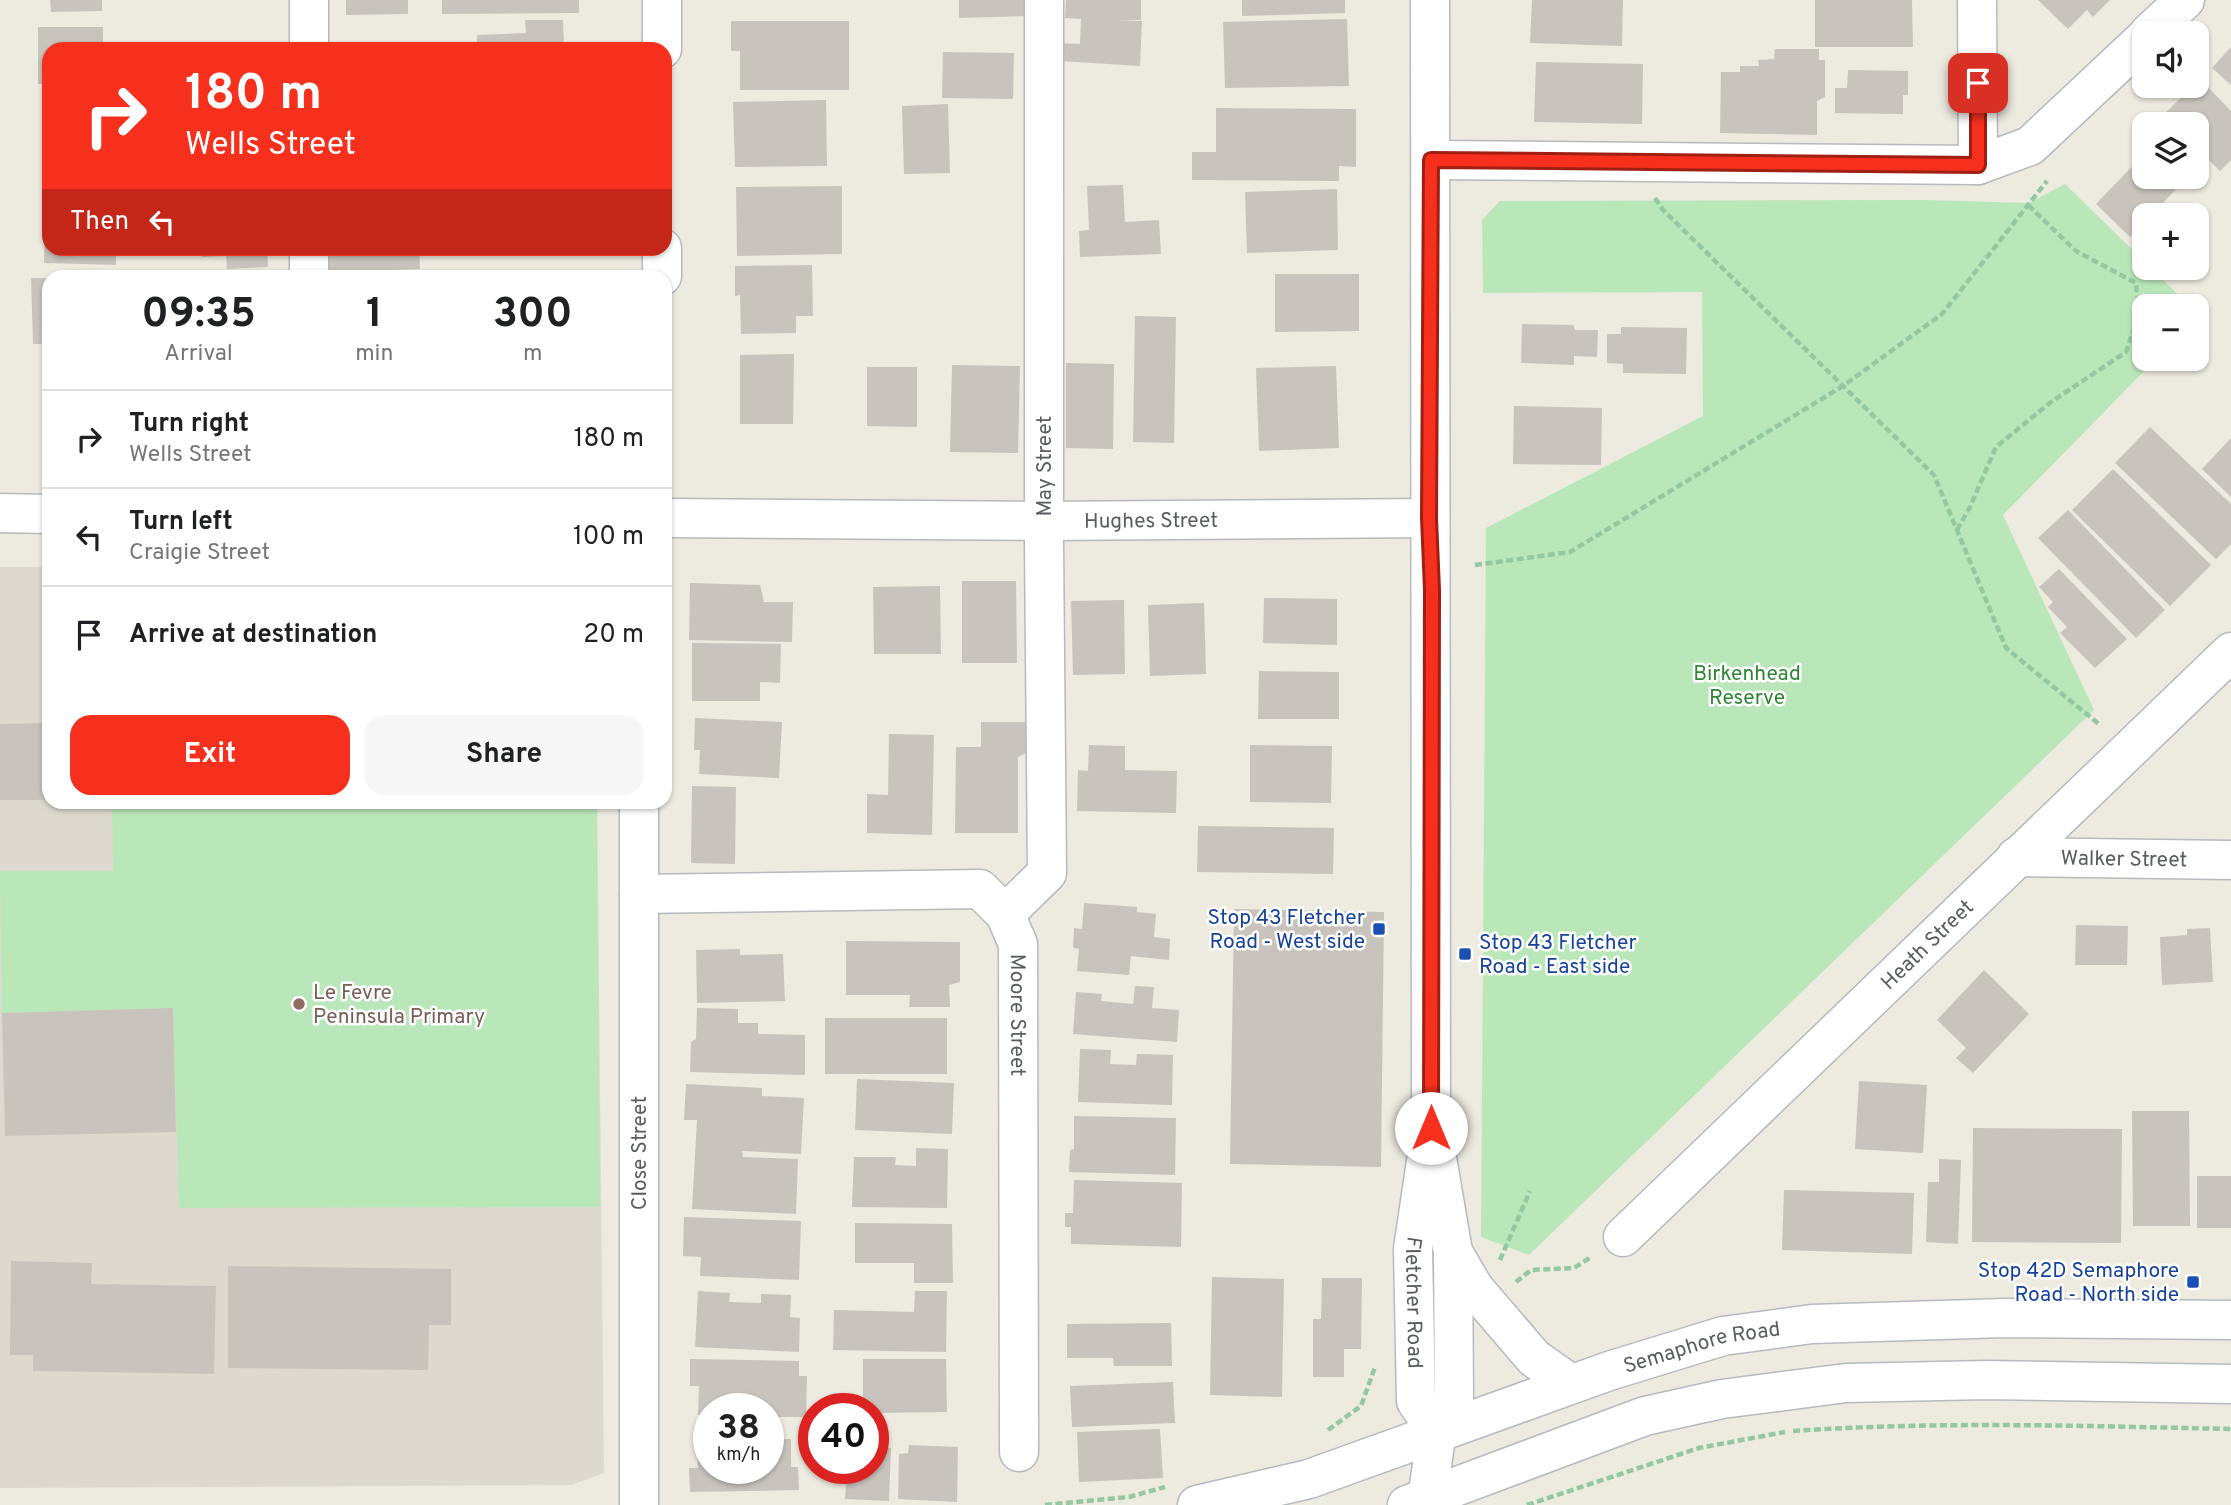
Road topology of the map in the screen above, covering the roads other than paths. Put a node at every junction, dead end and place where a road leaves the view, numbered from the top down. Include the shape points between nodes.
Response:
1 (309, 0) edge
2 (662, 0) edge
3 (1044, 0) edge
4 (1430, 0) edge
5 (1977, 0) edge
6 (2185, 0) edge
7 (2163, 21) edge
8 (309, 42) edge
9 (662, 42) edge
10 (2132, 50) edge
11 (1431, 160) junction
12 (1978, 165) junction
13 (0, 513) edge
14 (42, 514) edge
15 (672, 518) edge
16 (1429, 518) junction
17 (1044, 521) junction
18 (2231, 652) edge
19 (639, 809) edge
20 (2016, 857) junction
21 (2231, 860) edge
22 (639, 894) junction
23 (1005, 914) junction
24 (1431, 1128) junction
25 (1623, 1237) road end
26 (1453, 1252) junction
27 (2231, 1320) edge
28 (1571, 1384) junction
29 (2231, 1384) edge
30 (1437, 1432) junction
31 (1019, 1452) dead end
32 (1182, 1496) edge
33 (1420, 1503) edge
34 (639, 1505) edge

1 - 8 street
2 - 9 street
3 - 17 street, May Street
4 - 11 street, Fletcher Road
5 - 12 street
6 - 7 street
10 - 12 street via 2029,146
11 - 12 street
11 - 16 street, Fletcher Road
13 - 14 street
15 - 17 street, Hughes Street
16 - 17 street, Hughes Street
16 - 24 street, Fletcher Road
17 - 23 street, May Street via 1047,873
18 - 20 street, Heath Street
19 - 22 street, Close Street
20 - 21 street, Walker Street
20 - 25 street, Heath Street
22 - 23 street, Moore Street via 980,889
22 - 34 street, Close Street
23 - 31 street, Moore Street via 1018,944
24 - 26 street, Fletcher Road
24 - 30 street, Fletcher Road via 1413,1248 1416,1401
26 - 28 street via 1474,1288 1534,1358
26 - 30 street, Fletcher Road via 1454,1401
27 - 28 street, Semaphore Road via 2005,1318 1812,1324 1723,1336
28 - 30 street, Semaphore Road
29 - 33 street via 1846,1383 1722,1399 1645,1416
30 - 32 street, Semaphore Road via 1309,1479
30 - 33 street, Fletcher Road

